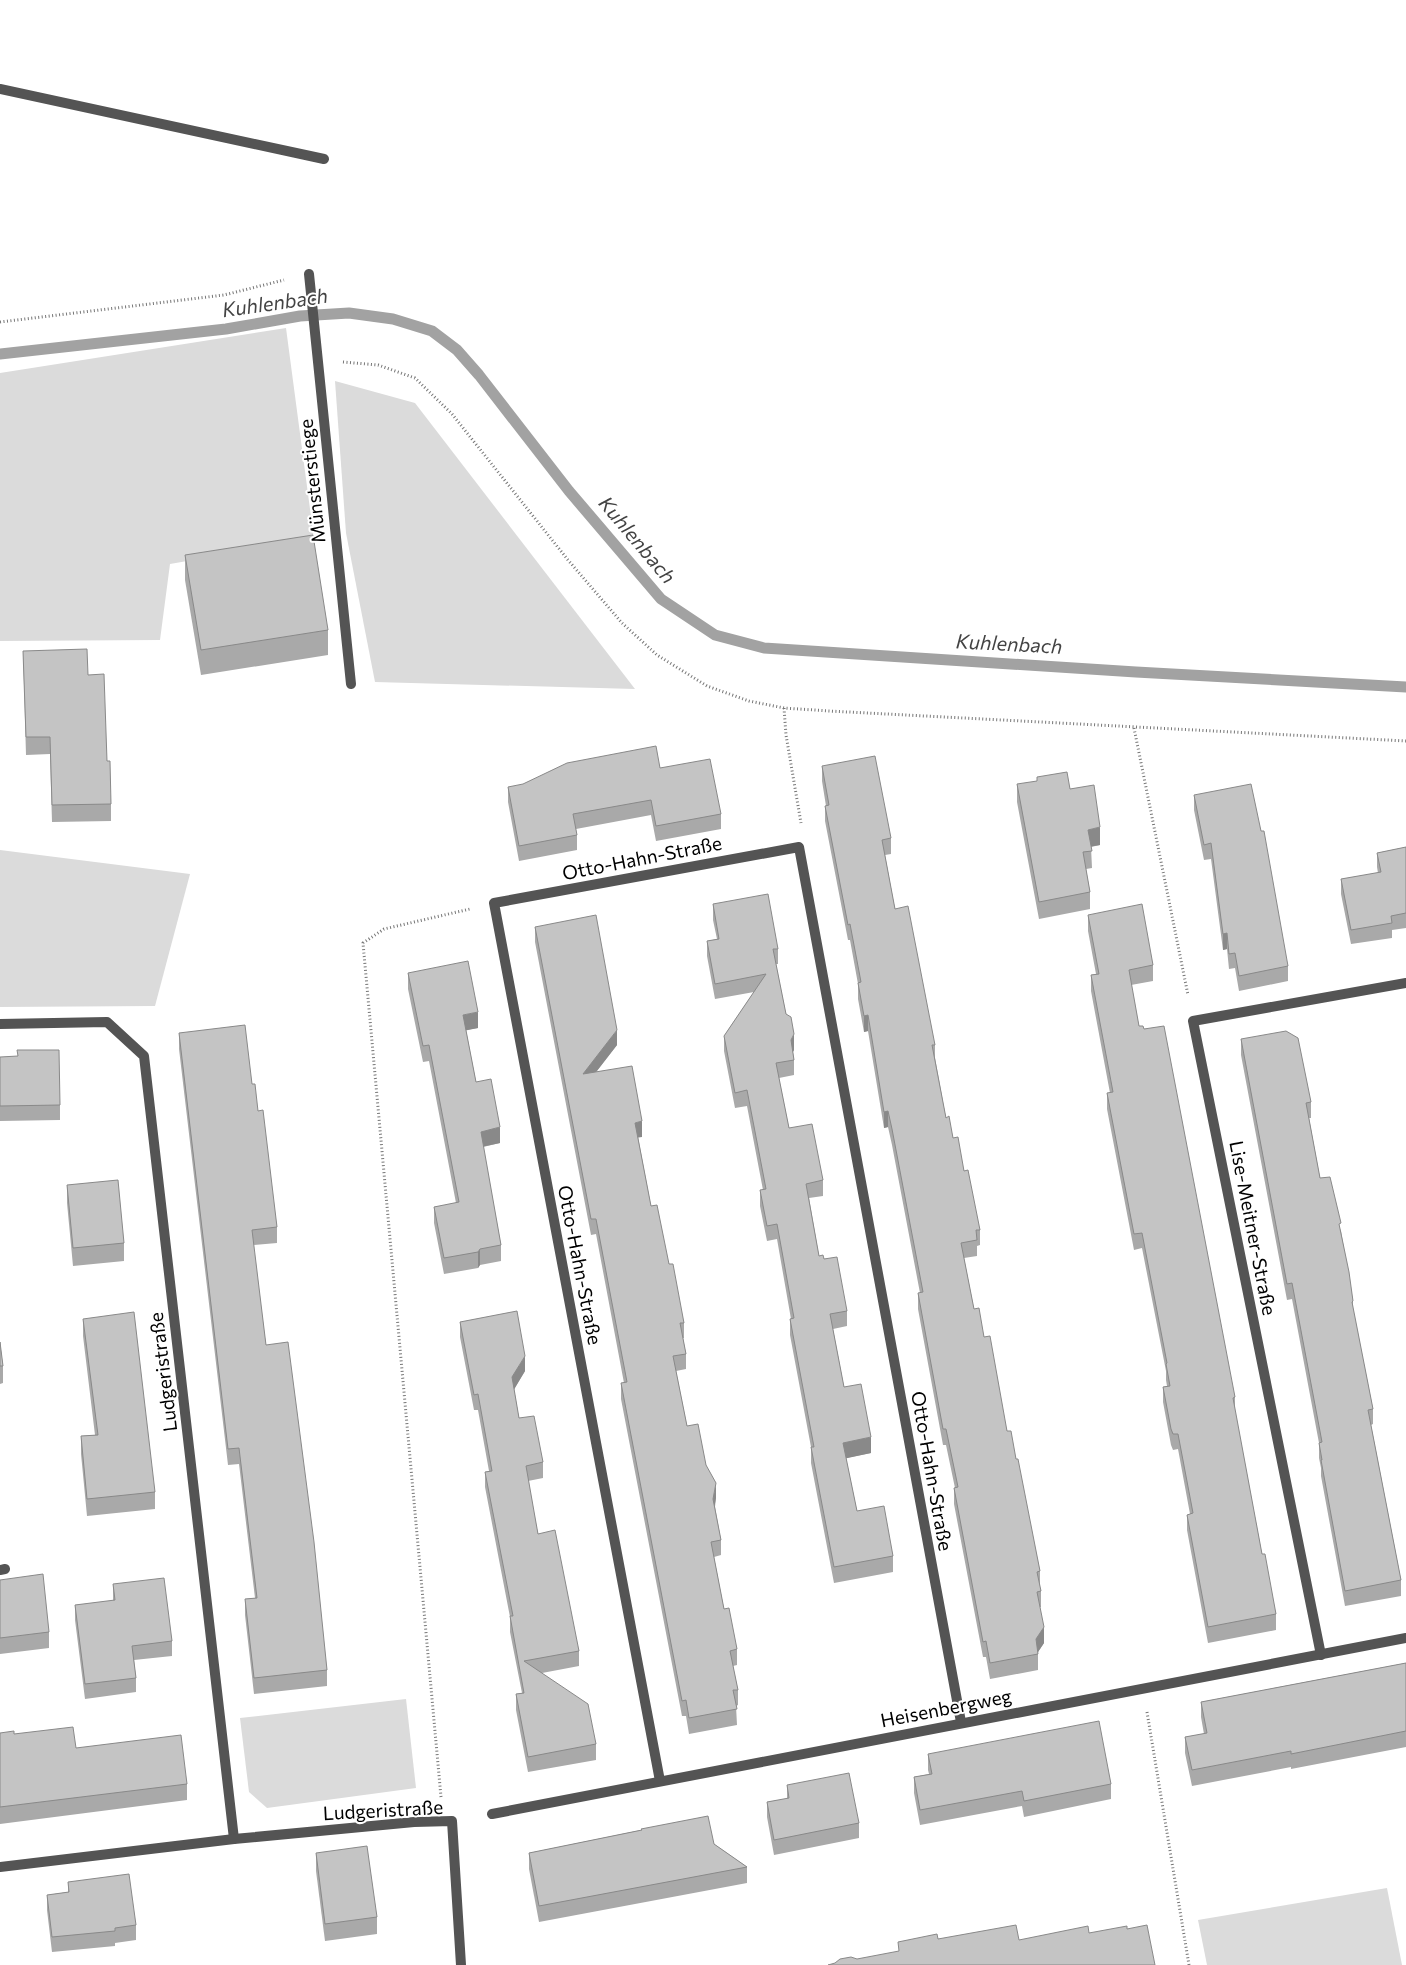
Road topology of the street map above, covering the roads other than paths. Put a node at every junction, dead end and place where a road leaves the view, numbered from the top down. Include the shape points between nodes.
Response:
1 (0, 89) edge
2 (324, 159) dead end
3 (309, 274) road end
4 (351, 684) dead end
5 (1406, 983) edge
6 (0, 1024) edge
7 (1406, 1638) edge
8 (1322, 1655) junction
9 (961, 1722) junction
10 (660, 1781) junction
11 (492, 1814) dead end
12 (234, 1839) junction
13 (0, 1867) edge
14 (461, 1965) edge

1 - 2 street
3 - 4 street, Münsterstiege
5 - 8 street, Lise-Meitner-Straße via 1193,1020
6 - 12 street, Ludgeristraße via 107,1022 144,1056
7 - 8 street, Heisenbergweg
8 - 9 street, Heisenbergweg
9 - 10 street, Heisenbergweg
9 - 10 street, Otto-Hahn-Straße via 799,847 494,903
10 - 11 street, Heisenbergweg
12 - 13 street, Ludgeristraße
12 - 14 street, Ludgeristraße via 452,1821

